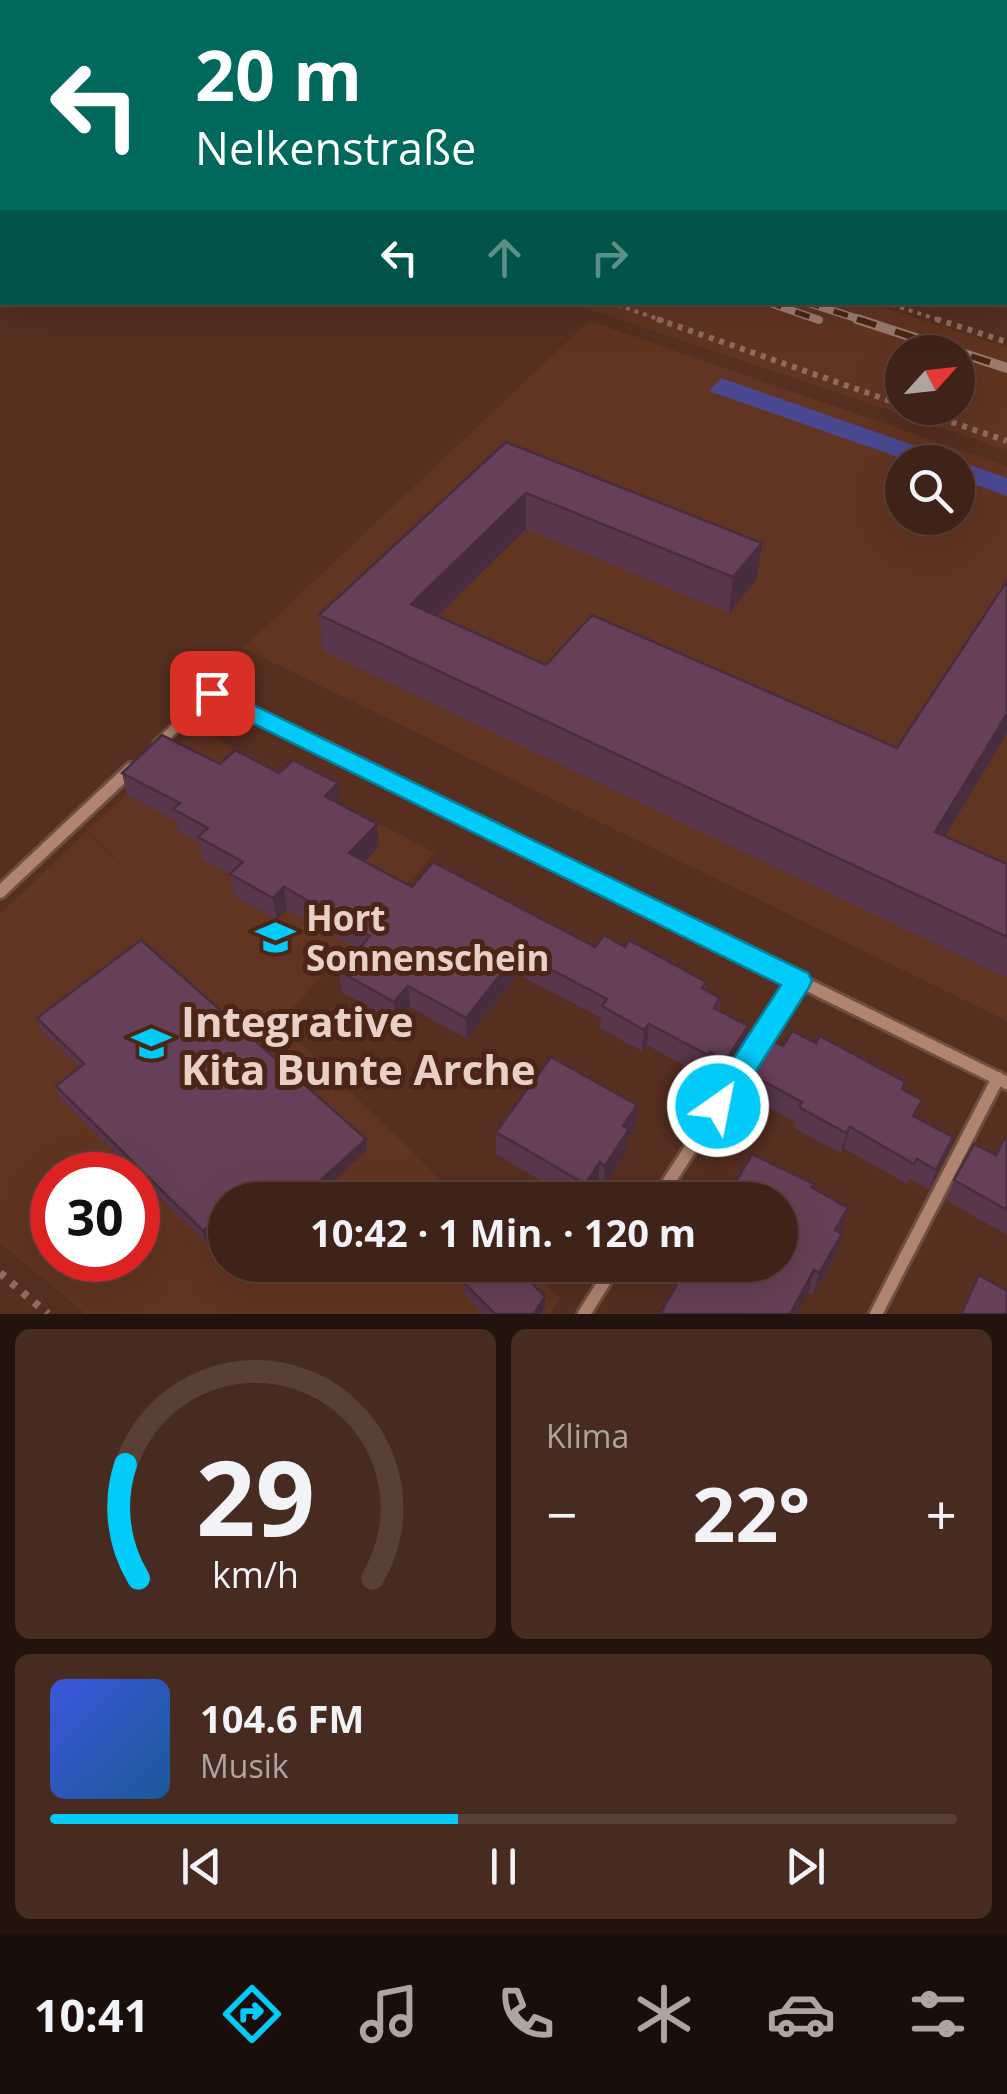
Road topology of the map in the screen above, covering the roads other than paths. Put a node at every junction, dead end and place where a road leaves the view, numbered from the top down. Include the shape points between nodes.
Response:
1 (0, 892) edge
2 (799, 981) junction
3 (1002, 1081) edge
4 (669, 1182) edge
5 (604, 1282) edge
6 (584, 1314) edge
7 (876, 1314) edge

1 - 2 street via 212,693
2 - 3 street
2 - 4 street
3 - 7 street
5 - 6 street

